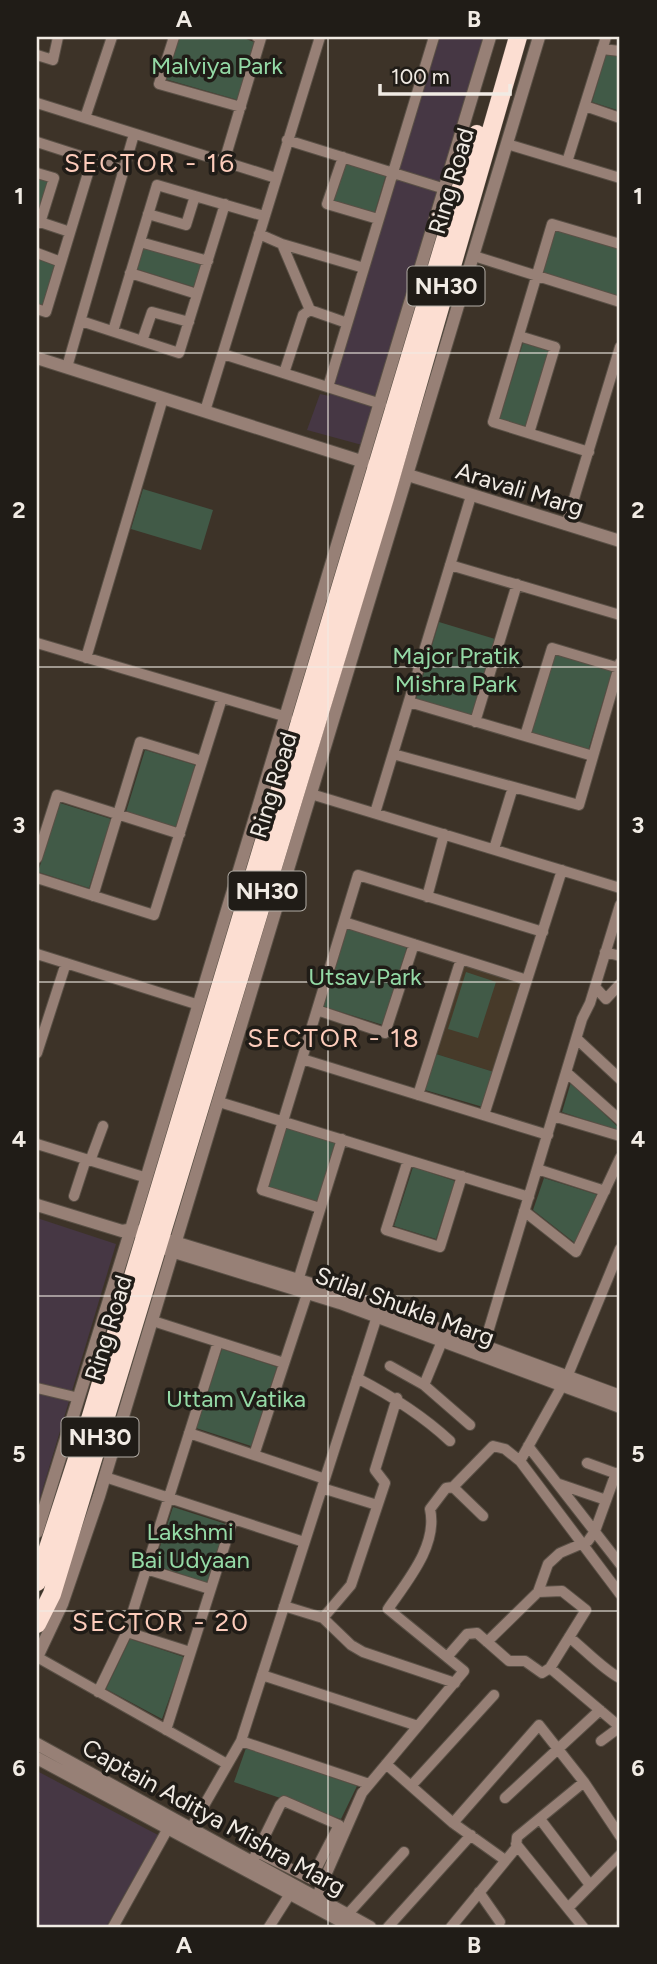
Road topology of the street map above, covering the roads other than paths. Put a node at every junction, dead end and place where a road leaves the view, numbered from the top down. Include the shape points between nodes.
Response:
1 (58, 37) edge
2 (112, 37) edge
3 (174, 37) edge
4 (257, 37) edge
5 (320, 37) edge
6 (433, 37) edge
7 (490, 37) edge
8 (506, 37) edge
9 (518, 37) edge
10 (539, 37) edge
11 (606, 37) edge
12 (602, 49) junction
13 (620, 51) edge
14 (37, 55) edge
15 (37, 103) edge
16 (584, 106) junction
17 (241, 107) junction
18 (85, 118) junction
19 (620, 118) edge
20 (134, 134) junction
21 (288, 140) junction
22 (37, 142) edge
23 (507, 144) junction
24 (343, 157) junction
25 (92, 160) junction
26 (225, 162) junction
27 (567, 162) junction
28 (124, 170) junction
29 (37, 173) edge
30 (392, 173) junction
31 (276, 178) junction
32 (620, 178) edge
33 (445, 189) junction
34 (195, 196) junction
35 (225, 205) junction
36 (148, 214) junction
37 (264, 216) junction
38 (378, 219) junction
39 (39, 222) edge
40 (70, 232) junction
41 (259, 234) junction
42 (140, 242) junction
43 (282, 244) junction
44 (620, 244) edge
45 (37, 253) edge
46 (474, 256) junction
47 (208, 261) junction
48 (61, 262) junction
49 (364, 268) junction
50 (130, 273) junction
51 (537, 275) junction
52 (197, 294) junction
53 (620, 302) edge
54 (37, 309) edge
55 (310, 310) junction
56 (80, 321) junction
57 (189, 322) junction
58 (347, 323) junction
59 (113, 331) junction
60 (519, 336) junction
61 (142, 341) junction
62 (620, 347) edge
63 (223, 354) junction
64 (37, 358) edge
65 (618, 362) edge
66 (67, 368) junction
67 (284, 373) junction
68 (328, 387) junction
69 (163, 398) junction
70 (381, 404) junction
71 (205, 411) junction
72 (528, 433) junction
73 (589, 452) junction
74 (364, 461) junction
75 (408, 475) junction
76 (471, 496) junction
77 (566, 525) junction
78 (366, 533) junction
79 (620, 541) edge
80 (450, 565) junction
81 (517, 584) junction
82 (620, 615) edge
83 (38, 647) edge
84 (86, 658) junction
85 (620, 668) edge
86 (222, 698) junction
87 (409, 702) junction
88 (287, 717) junction
89 (475, 722) junction
90 (526, 736) junction
91 (393, 754) junction
92 (593, 756) junction
93 (202, 761) junction
94 (513, 787) junction
95 (311, 794) junction
96 (375, 813) junction
97 (118, 814) junction
98 (180, 834) junction
99 (444, 834) junction
100 (494, 849) junction
101 (37, 858) edge
102 (562, 870) junction
103 (37, 878) edge
104 (620, 888) edge
105 (93, 896) junction
106 (427, 897) junction
107 (620, 905) edge
108 (344, 922) junction
109 (543, 932) junction
110 (414, 944) junction
111 (606, 952) junction
112 (37, 954) edge
113 (620, 956) edge
114 (461, 959) junction
115 (65, 963) junction
116 (527, 980) junction
117 (620, 984) edge
118 (594, 987) junction
119 (200, 1005) junction
120 (317, 1010) junction
121 (576, 1039) junction
122 (37, 1054) edge
123 (302, 1059) junction
124 (566, 1072) junction
125 (620, 1079) edge
126 (418, 1095) junction
127 (219, 1101) junction
128 (484, 1115) junction
129 (553, 1115) junction
130 (620, 1120) edge
131 (283, 1121) junction
132 (103, 1126) dead end
133 (548, 1135) junction
134 (620, 1136) edge
135 (342, 1139) junction
136 (37, 1144) edge
137 (620, 1158) edge
138 (88, 1160) junction
139 (408, 1160) junction
140 (537, 1170) junction
141 (462, 1176) junction
142 (147, 1178) junction
143 (605, 1191) junction
144 (74, 1195) dead end
145 (529, 1197) junction
146 (37, 1205) edge
147 (320, 1208) junction
148 (524, 1211) junction
149 (149, 1239) junction
150 (620, 1250) edge
151 (302, 1286) junction
152 (379, 1312) junction
153 (153, 1321) junction
154 (444, 1336) junction
155 (218, 1342) junction
156 (482, 1351) junction
157 (284, 1363) junction
158 (390, 1366) dead end
159 (357, 1378) junction
160 (565, 1381) junction
161 (424, 1385) junction
162 (37, 1388) edge
163 (620, 1396) edge
164 (79, 1398) junction
165 (397, 1398) junction
166 (620, 1407) edge
167 (470, 1424) dead end
168 (189, 1433) junction
169 (450, 1441) dead end
170 (528, 1446) junction
171 (254, 1455) junction
172 (520, 1461) junction
173 (587, 1463) dead end
174 (618, 1474) edge
175 (105, 1478) junction
176 (323, 1483) junction
177 (558, 1483) junction
178 (453, 1488) junction
179 (169, 1498) junction
180 (606, 1500) junction
181 (377, 1505) junction
182 (483, 1516) dead end
183 (233, 1519) junction
184 (595, 1531) junction
185 (37, 1532) edge
186 (304, 1542) junction
187 (580, 1543) junction
188 (620, 1560) edge
189 (146, 1569) junction
190 (37, 1581) edge
191 (211, 1589) junction
192 (538, 1592) junction
193 (620, 1594) edge
194 (284, 1606) junction
195 (323, 1618) junction
196 (37, 1624) edge
197 (127, 1632) junction
198 (569, 1637) junction
199 (487, 1642) junction
200 (190, 1653) junction
201 (37, 1657) edge
202 (447, 1657) junction
203 (550, 1668) junction
204 (262, 1675) junction
205 (620, 1678) edge
206 (455, 1683) junction
207 (99, 1692) junction
208 (494, 1695) dead end
209 (600, 1710) junction
210 (418, 1726) junction
211 (620, 1727) edge
212 (166, 1730) junction
213 (240, 1741) junction
214 (601, 1741) dead end
215 (37, 1744) edge
216 (558, 1749) junction
217 (37, 1758) edge
218 (227, 1764) junction
219 (386, 1764) junction
220 (584, 1782) junction
221 (369, 1784) junction
222 (411, 1786) junction
223 (505, 1798) dead end
224 (540, 1819) junction
225 (453, 1823) junction
226 (171, 1824) junction
227 (188, 1833) junction
228 (471, 1835) junction
229 (620, 1836) edge
230 (516, 1844) junction
231 (404, 1852) dead end
232 (620, 1855) edge
233 (255, 1857) junction
234 (505, 1860) junction
235 (590, 1885) junction
236 (480, 1892) junction
237 (290, 1894) junction
238 (316, 1898) junction
239 (568, 1908) junction
240 (349, 1921) edge
241 (500, 1922) dead end
242 (274, 1925) edge
243 (113, 1927) edge
244 (370, 1927) edge
245 (388, 1927) edge
246 (451, 1927) edge
247 (583, 1927) edge

1 - 14 street via 52,60
2 - 18 street
3 - 17 street via 159,84
4 - 17 street via 261,38
5 - 21 street
6 - 30 street
7 - 33 street
8 - 78 highway, Ring Road / NH30
9 - 78 highway, Ring Road / NH30
10 - 23 street
11 - 12 street
12 - 13 street
12 - 16 street
15 - 18 street
16 - 19 street
16 - 27 street
17 - 26 street
18 - 20 street
20 - 26 street
20 - 28 street
21 - 24 street
21 - 31 street
22 - 25 street
23 - 27 street
23 - 46 street
24 - 30 street
24 - 38 street via 327,204
25 - 28 street
25 - 40 street
26 - 31 street
27 - 32 street
28 - 56 street
29 - 39 street via 54,178
30 - 33 street
30 - 38 street
31 - 37 street
33 - 70 street
34 - 35 street
34 - 36 street via 186,225
34 - 36 street via 157,185
35 - 37 street
35 - 47 street
36 - 42 street
37 - 41 street
38 - 49 street
39 - 40 street
40 - 48 street
41 - 43 street
41 - 63 street
42 - 47 street
42 - 50 street
43 - 49 street
43 - 55 street
44 - 51 street via 552,224
45 - 48 street
46 - 51 street
46 - 75 street
47 - 52 street
48 - 54 street via 46,312
49 - 58 street
50 - 52 street
50 - 59 street
51 - 53 street
51 - 60 street
52 - 57 street
55 - 58 street
55 - 67 street via 303,315
56 - 59 street
56 - 66 street
57 - 61 street via 152,312
57 - 61 street via 179,353
58 - 68 street
59 - 61 street
60 - 72 street via 493,422
60 - 72 street via 555,347
62 - 65 street
63 - 67 street
63 - 71 street
64 - 66 street
65 - 73 street
66 - 69 street
67 - 68 street
68 - 70 street
69 - 71 street
69 - 84 street
70 - 74 street
71 - 74 street
72 - 73 street
73 - 77 street
74 - 88 street
75 - 76 street, Aravali Marg
75 - 95 street
76 - 77 street, Aravali Marg
76 - 80 street
77 - 79 street, Aravali Marg
78 - 149 highway, Ring Road / NH30
80 - 81 street
80 - 87 street
81 - 82 street
81 - 89 street
83 - 84 street
84 - 86 street
85 - 90 street via 552,648
85 - 92 street
86 - 88 street
86 - 93 street
87 - 89 street
87 - 91 street
88 - 119 street
89 - 90 street
90 - 92 street
91 - 94 street
91 - 96 street
92 - 94 street via 579,805
93 - 97 street via 140,742
93 - 98 street
94 - 100 street
95 - 96 street
95 - 127 street
96 - 99 street
97 - 98 street
97 - 101 street via 57,795
97 - 105 street
98 - 105 street via 154,915
99 - 100 street
99 - 106 street
100 - 102 street
102 - 104 street
102 - 109 street
103 - 105 street
106 - 108 street via 358,876
106 - 109 street
107 - 111 street
108 - 110 street
108 - 120 street
109 - 116 street
110 - 114 street
110 - 120 street via 385,1032
111 - 113 street
111 - 118 street
112 - 115 street
114 - 116 street
114 - 126 street
115 - 119 street
115 - 122 street
116 - 128 street
117 - 118 street via 606,999
118 - 121 street
119 - 142 street
120 - 123 street
121 - 124 street
121 - 125 street
123 - 126 street
123 - 131 street
124 - 129 street
124 - 130 street
126 - 128 street
127 - 131 street
127 - 149 street
128 - 133 street
129 - 133 street
129 - 134 street
131 - 135 street
131 - 147 street via 262,1190
132 - 138 street
133 - 140 street
135 - 139 street
135 - 147 street
136 - 138 street
137 - 143 street
138 - 142 street
138 - 144 street
139 - 141 street
139 - 141 street via 386,1230 440,1247
140 - 143 street
140 - 145 street
141 - 145 street
142 - 149 street
143 - 148 street via 576,1252
145 - 148 street
146 - 149 street, Srilal Shukla Marg
147 - 151 street
148 - 156 street
149 - 151 street, Srilal Shukla Marg
149 - 153 street
149 - 164 street
149 - 190 highway, Ring Road / NH30
149 - 196 highway, Ring Road / NH30 via 52,1594
150 - 160 street
151 - 152 street, Srilal Shukla Marg
151 - 157 street
152 - 154 street, Srilal Shukla Marg
152 - 159 street
153 - 155 street
153 - 175 street
154 - 156 street, Srilal Shukla Marg
154 - 161 street
155 - 157 street
155 - 168 street
156 - 160 street, Srilal Shukla Marg
157 - 171 street
158 - 161 street
159 - 165 street
159 - 176 street
160 - 163 street, Srilal Shukla Marg
160 - 166 street, Srilal Shukla Marg
160 - 170 street
161 - 167 street
162 - 164 street
164 - 185 street
165 - 169 street
165 - 181 street via 375,1470 384,1483
168 - 171 street
168 - 179 street
170 - 172 street
170 - 177 street
171 - 176 street
172 - 178 street via 493,1446
172 - 187 street
173 - 174 street
174 - 180 street
175 - 179 street
175 - 201 street via 62,1604
176 - 181 street
176 - 186 street
177 - 180 street
177 - 184 street
178 - 182 street
178 - 202 street via 446,1488 430,1509 433,1524 422,1559 388,1609
179 - 183 street
179 - 189 street
180 - 184 street
181 - 195 street via 351,1585
183 - 186 street
183 - 191 street
184 - 187 street
184 - 188 street
186 - 194 street
187 - 192 street via 548,1564
187 - 193 street
189 - 191 street
189 - 197 street
191 - 200 street
192 - 198 street via 562,1591 586,1610
192 - 199 street
194 - 195 street
194 - 204 street
195 - 206 street via 363,1652
197 - 200 street
197 - 207 street
198 - 203 street
198 - 205 street
199 - 202 street via 477,1633 467,1634
199 - 203 street via 509,1661 525,1661 542,1673
200 - 212 street
201 - 207 street
202 - 206 street via 464,1671
203 - 209 street
204 - 210 street
204 - 213 street
206 - 210 street
207 - 212 street
208 - 222 street
209 - 211 street
209 - 216 street
210 - 219 street
211 - 214 street
212 - 218 street
213 - 218 street
213 - 221 street
215 - 226 street, Captain Aditya Mishra Marg
216 - 220 street
216 - 223 street
216 - 225 street via 539,1725
217 - 226 street, Captain Aditya Mishra Marg
218 - 227 street
219 - 221 street
219 - 222 street
220 - 224 street
220 - 229 street
221 - 238 street
222 - 225 street
224 - 230 street via 517,1837
224 - 235 street
225 - 228 street
226 - 227 street, Captain Aditya Mishra Marg
226 - 243 street
227 - 233 street, Captain Aditya Mishra Marg
227 - 237 street, Captain Aditya Mishra Marg
228 - 234 street
228 - 245 street
230 - 234 street
230 - 239 street
231 - 240 street
232 - 235 street
233 - 233 street via 284,1801 339,1825 311,1880
233 - 238 street, Captain Aditya Mishra Marg
234 - 236 street
235 - 239 street
236 - 241 street
236 - 246 street
237 - 240 street, Captain Aditya Mishra Marg
237 - 242 street
238 - 240 street, Captain Aditya Mishra Marg
239 - 247 street
240 - 244 street, Captain Aditya Mishra Marg

